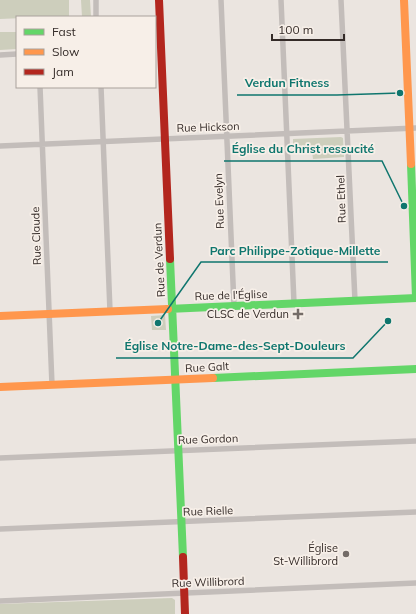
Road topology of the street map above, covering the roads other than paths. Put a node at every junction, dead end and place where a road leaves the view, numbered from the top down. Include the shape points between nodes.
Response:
1 (96, 0) edge
2 (159, 0) edge
3 (221, 0) edge
4 (281, 0) edge
5 (341, 0) edge
6 (404, 0) edge
7 (96, 16) edge
8 (16, 54) edge
9 (0, 55) edge
10 (40, 88) edge
11 (101, 88) edge
12 (412, 129) edge
13 (348, 131) junction
14 (287, 134) junction
15 (227, 137) junction
16 (164, 139) junction
17 (103, 142) junction
18 (42, 144) junction
19 (0, 146) edge
20 (416, 298) edge
21 (355, 301) junction
22 (294, 304) junction
23 (234, 306) junction
24 (172, 308) junction
25 (110, 311) junction
26 (49, 314) junction
27 (0, 316) edge
28 (416, 369) edge
29 (175, 380) junction
30 (52, 385) junction
31 (0, 387) edge
32 (416, 441) edge
33 (178, 451) junction
34 (0, 458) edge
35 (416, 512) edge
36 (181, 522) junction
37 (0, 529) edge
38 (416, 583) edge
39 (184, 593) junction
40 (0, 601) edge
41 (185, 614) edge

1 - 7 street
2 - 16 main road, Rue de Verdun
3 - 15 street, Rue Evelyn
4 - 14 street
5 - 13 street, Rue Ethel
6 - 12 main road
8 - 9 street
10 - 18 street, Rue Claude
11 - 17 street
12 - 13 street, Rue Hickson
12 - 20 main road
13 - 14 street, Rue Hickson
13 - 21 street, Rue Ethel
14 - 15 street, Rue Hickson
14 - 22 street
15 - 16 street, Rue Hickson
15 - 23 street, Rue Evelyn
16 - 17 street, Rue Hickson
16 - 24 main road, Rue de Verdun
17 - 18 street, Rue Hickson
17 - 25 street
18 - 19 street, Rue Hickson
18 - 26 street, Rue Claude
20 - 21 main road, Rue de l'Église
21 - 22 main road, Rue de l'Église
22 - 23 main road, Rue de l'Église
23 - 24 main road, Rue de l'Église
24 - 25 main road, Rue de l'Église
24 - 29 main road, Rue de Verdun
25 - 26 main road, Rue de l'Église
26 - 27 main road, Rue de l'Église
26 - 30 street, Rue Claude
28 - 29 main road, Rue Galt
29 - 30 main road, Rue Galt
29 - 33 main road, Rue de Verdun
30 - 31 main road, Rue Galt
32 - 33 street, Rue Gordon
33 - 34 street, Rue Gordon
33 - 36 main road, Rue de Verdun
35 - 36 street, Rue Rielle
36 - 37 street, Rue Rielle
36 - 39 main road, Rue de Verdun
38 - 39 street, Rue Willibrord
39 - 40 street, Rue Willibrord
39 - 41 main road, Rue de Verdun

